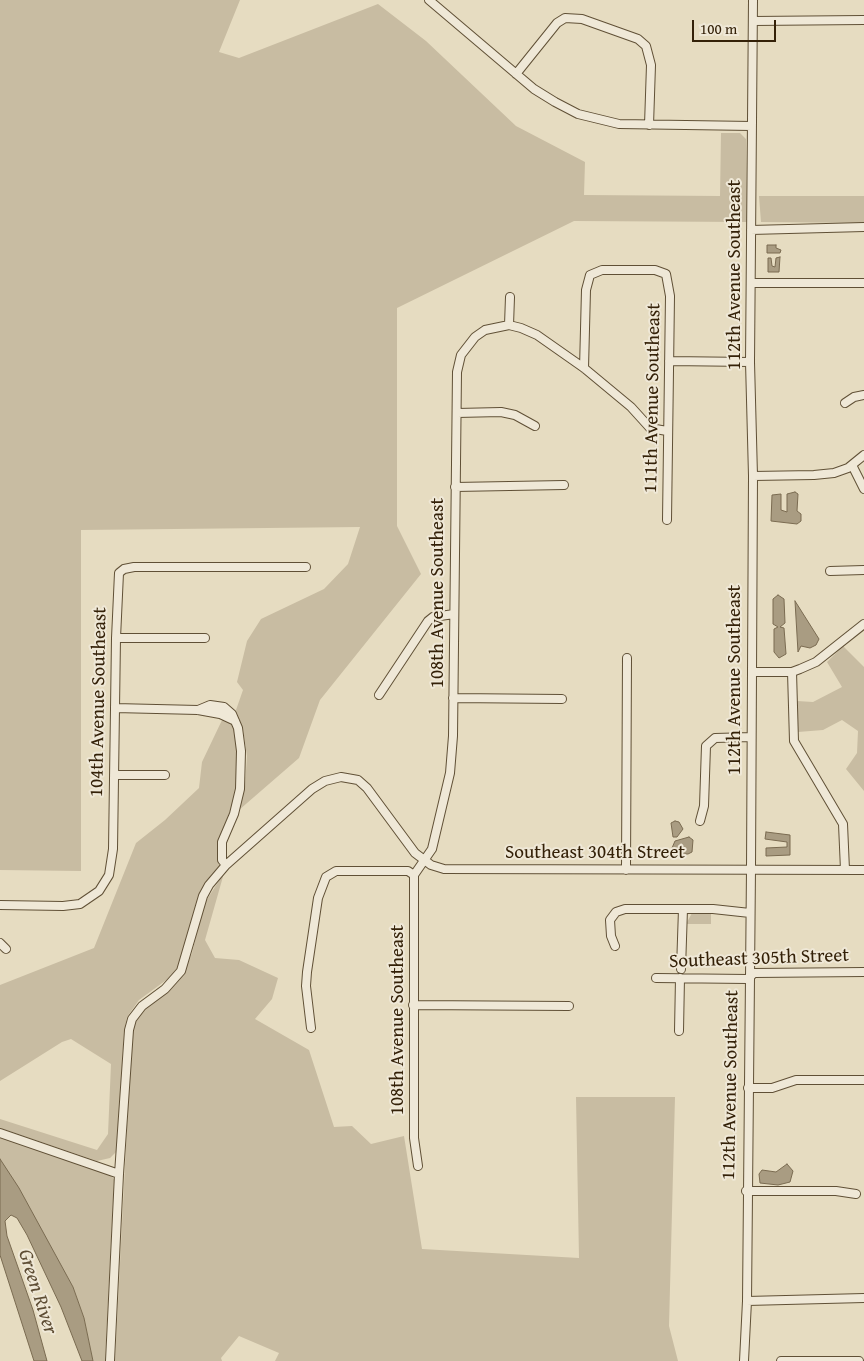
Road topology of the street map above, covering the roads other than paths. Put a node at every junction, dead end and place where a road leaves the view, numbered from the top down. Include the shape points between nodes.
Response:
1 (428, 0) edge
2 (753, 0) edge
3 (864, 20) edge
4 (753, 22) junction
5 (516, 74) junction
6 (649, 125) junction
7 (752, 126) junction
8 (864, 227) edge
9 (751, 230) junction
10 (751, 283) junction
11 (864, 283) edge
12 (510, 297) dead end
13 (509, 325) junction
14 (669, 361) junction
15 (750, 362) junction
16 (584, 368) junction
17 (864, 395) edge
18 (845, 403) dead end
19 (456, 413) junction
20 (536, 426) dead end
21 (668, 431) junction
22 (864, 455) edge
23 (852, 465) junction
24 (753, 476) junction
25 (564, 486) dead end
26 (455, 487) junction
27 (864, 489) edge
28 (668, 520) dead end
29 (306, 567) dead end
30 (864, 570) edge
31 (830, 571) dead end
32 (454, 614) junction
33 (864, 624) edge
34 (116, 638) junction
35 (205, 638) dead end
36 (627, 658) dead end
37 (752, 672) junction
38 (792, 672) junction
39 (379, 695) dead end
40 (454, 698) junction
41 (562, 699) dead end
42 (115, 708) junction
43 (751, 737) junction
44 (114, 775) junction
45 (165, 775) dead end
46 (700, 821) dead end
47 (424, 861) junction
48 (226, 865) junction
49 (751, 869) junction
50 (626, 870) junction
51 (845, 870) junction
52 (864, 870) edge
53 (414, 875) junction
54 (0, 905) edge
55 (683, 909) junction
56 (750, 913) junction
57 (615, 946) dead end
58 (681, 969) dead end
59 (864, 972) edge
60 (656, 978) dead end
61 (680, 978) junction
62 (748, 979) junction
63 (413, 1006) junction
64 (569, 1006) dead end
65 (311, 1028) dead end
66 (679, 1030) dead end
67 (864, 1080) edge
68 (748, 1088) junction
69 (0, 1133) edge
70 (418, 1166) dead end
71 (119, 1174) junction
72 (746, 1191) junction
73 (856, 1194) dead end
74 (864, 1298) edge
75 (747, 1300) junction
76 (110, 1361) edge
77 (744, 1361) edge
78 (781, 1361) edge
79 (833, 1361) edge
80 (859, 1361) edge

1 - 5 street
2 - 4 street, 112th Avenue Southeast
3 - 4 street
4 - 7 street, 112th Avenue Southeast
5 - 6 street via 578,114 601,121
5 - 6 street via 557,23 565,18 582,19 638,39 646,46 651,65
6 - 7 street
7 - 9 street, 112th Avenue Southeast
8 - 9 street
9 - 10 street, 112th Avenue Southeast
10 - 11 street
10 - 15 street, 112th Avenue Southeast
12 - 13 street
13 - 16 street via 537,335
13 - 19 street, 108th Avenue Southeast via 485,330 468,346 459,362
14 - 15 street
14 - 16 street, 111th Avenue Southeast via 668,277 655,270 602,270 590,276 586,290
14 - 21 street, 111th Avenue Southeast
15 - 24 street, 112th Avenue Southeast
16 - 21 street via 631,407 650,428
17 - 18 street
19 - 20 street via 501,412
19 - 26 street, 108th Avenue Southeast
21 - 28 street, 111th Avenue Southeast
22 - 23 street
23 - 24 street via 825,474
23 - 27 street
24 - 37 street, 112th Avenue Southeast
25 - 26 street
26 - 32 street, 108th Avenue Southeast
29 - 34 street, 104th Avenue Southeast via 124,569 119,573
30 - 31 street
32 - 39 street via 433,616 428,620
32 - 40 street, 108th Avenue Southeast
33 - 38 street via 816,662
34 - 35 street
34 - 42 street, 104th Avenue Southeast
36 - 50 street
37 - 38 street
37 - 43 street, 112th Avenue Southeast
38 - 51 street via 794,741 843,824
40 - 41 street
40 - 47 street, 108th Avenue Southeast via 450,773 432,850
42 - 44 street, 104th Avenue Southeast
42 - 48 street via 222,711 235,721 240,738 241,779 238,802 222,842 222,860
43 - 46 street via 715,738 710,741 705,750 704,806
43 - 49 street, 112th Avenue Southeast
44 - 45 street
44 - 54 street, 104th Avenue Southeast via 110,875 105,884 93,897 69,906
47 - 48 street via 367,788 358,780 341,777 325,780 312,789
47 - 50 street, Southeast 304th Street via 450,870
47 - 53 street
48 - 71 street via 203,896 181,971 132,1019
49 - 50 street, Southeast 304th Street
49 - 51 street, Southeast 304th Street
49 - 56 street, 112th Avenue Southeast
51 - 52 street, Southeast 304th Street
53 - 63 street, 108th Avenue Southeast
53 - 65 street via 408,871 336,871 326,877 316,907 306,986
55 - 56 street
55 - 57 street via 625,909 616,912 610,920
55 - 58 street
56 - 62 street, 112th Avenue Southeast
59 - 62 street, Southeast 305th Street via 754,973
60 - 61 street, Southeast 305th Street
61 - 62 street, Southeast 305th Street
61 - 66 street
62 - 68 street, 112th Avenue Southeast
63 - 64 street
63 - 70 street, 108th Avenue Southeast via 414,1138
67 - 68 street via 796,1080 772,1088
68 - 72 street, 112th Avenue Southeast
69 - 71 street
71 - 76 street
72 - 73 street
72 - 75 street, 112th Avenue Southeast
74 - 75 street
75 - 77 street, 112th Avenue Southeast
78 - 79 street
79 - 80 street

